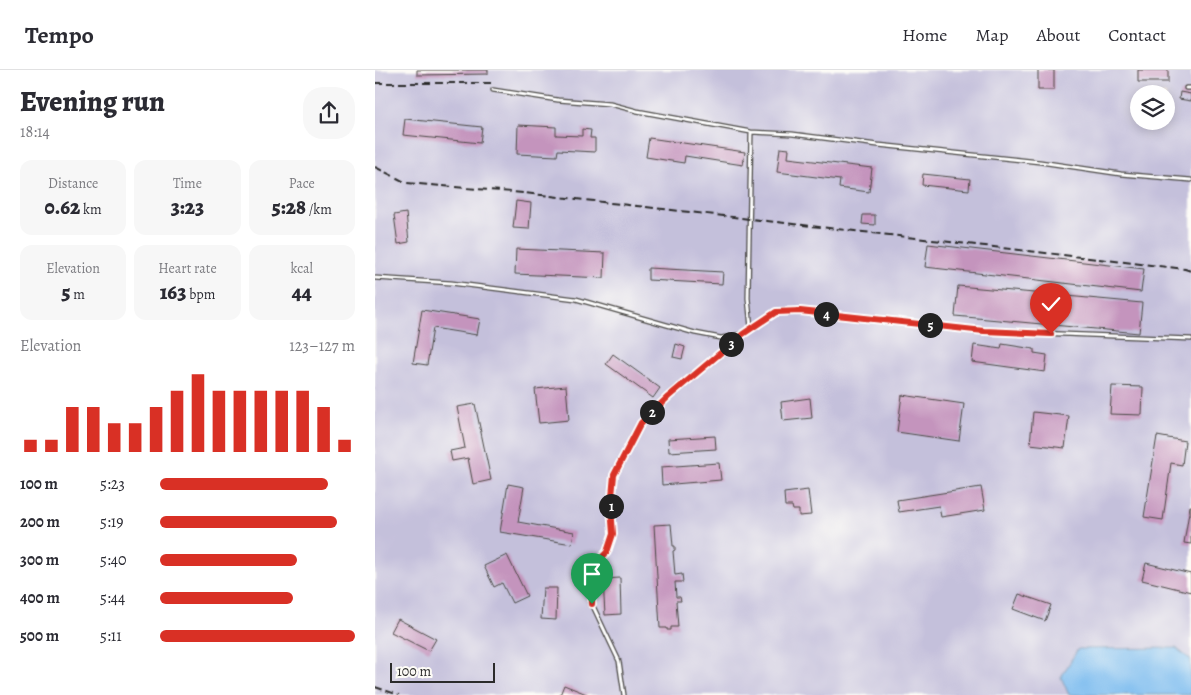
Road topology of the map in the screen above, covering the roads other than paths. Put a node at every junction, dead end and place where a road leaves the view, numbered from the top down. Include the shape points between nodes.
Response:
1 (1186, 88) dead end
2 (1191, 88) edge
3 (493, 90) dead end
4 (751, 132) junction
5 (1191, 180) edge
6 (375, 278) edge
7 (751, 328) junction
8 (743, 334) junction
9 (1191, 338) edge
10 (624, 695) edge

1 - 2 lane
3 - 4 lane via 610,104
4 - 5 lane
4 - 7 lane via 748,298
6 - 8 lane via 577,299 695,333 721,338
7 - 8 lane
7 - 9 lane via 776,312 800,311 984,331
8 - 10 lane via 641,423 614,475 613,534 607,552 592,568 592,604 619,661

